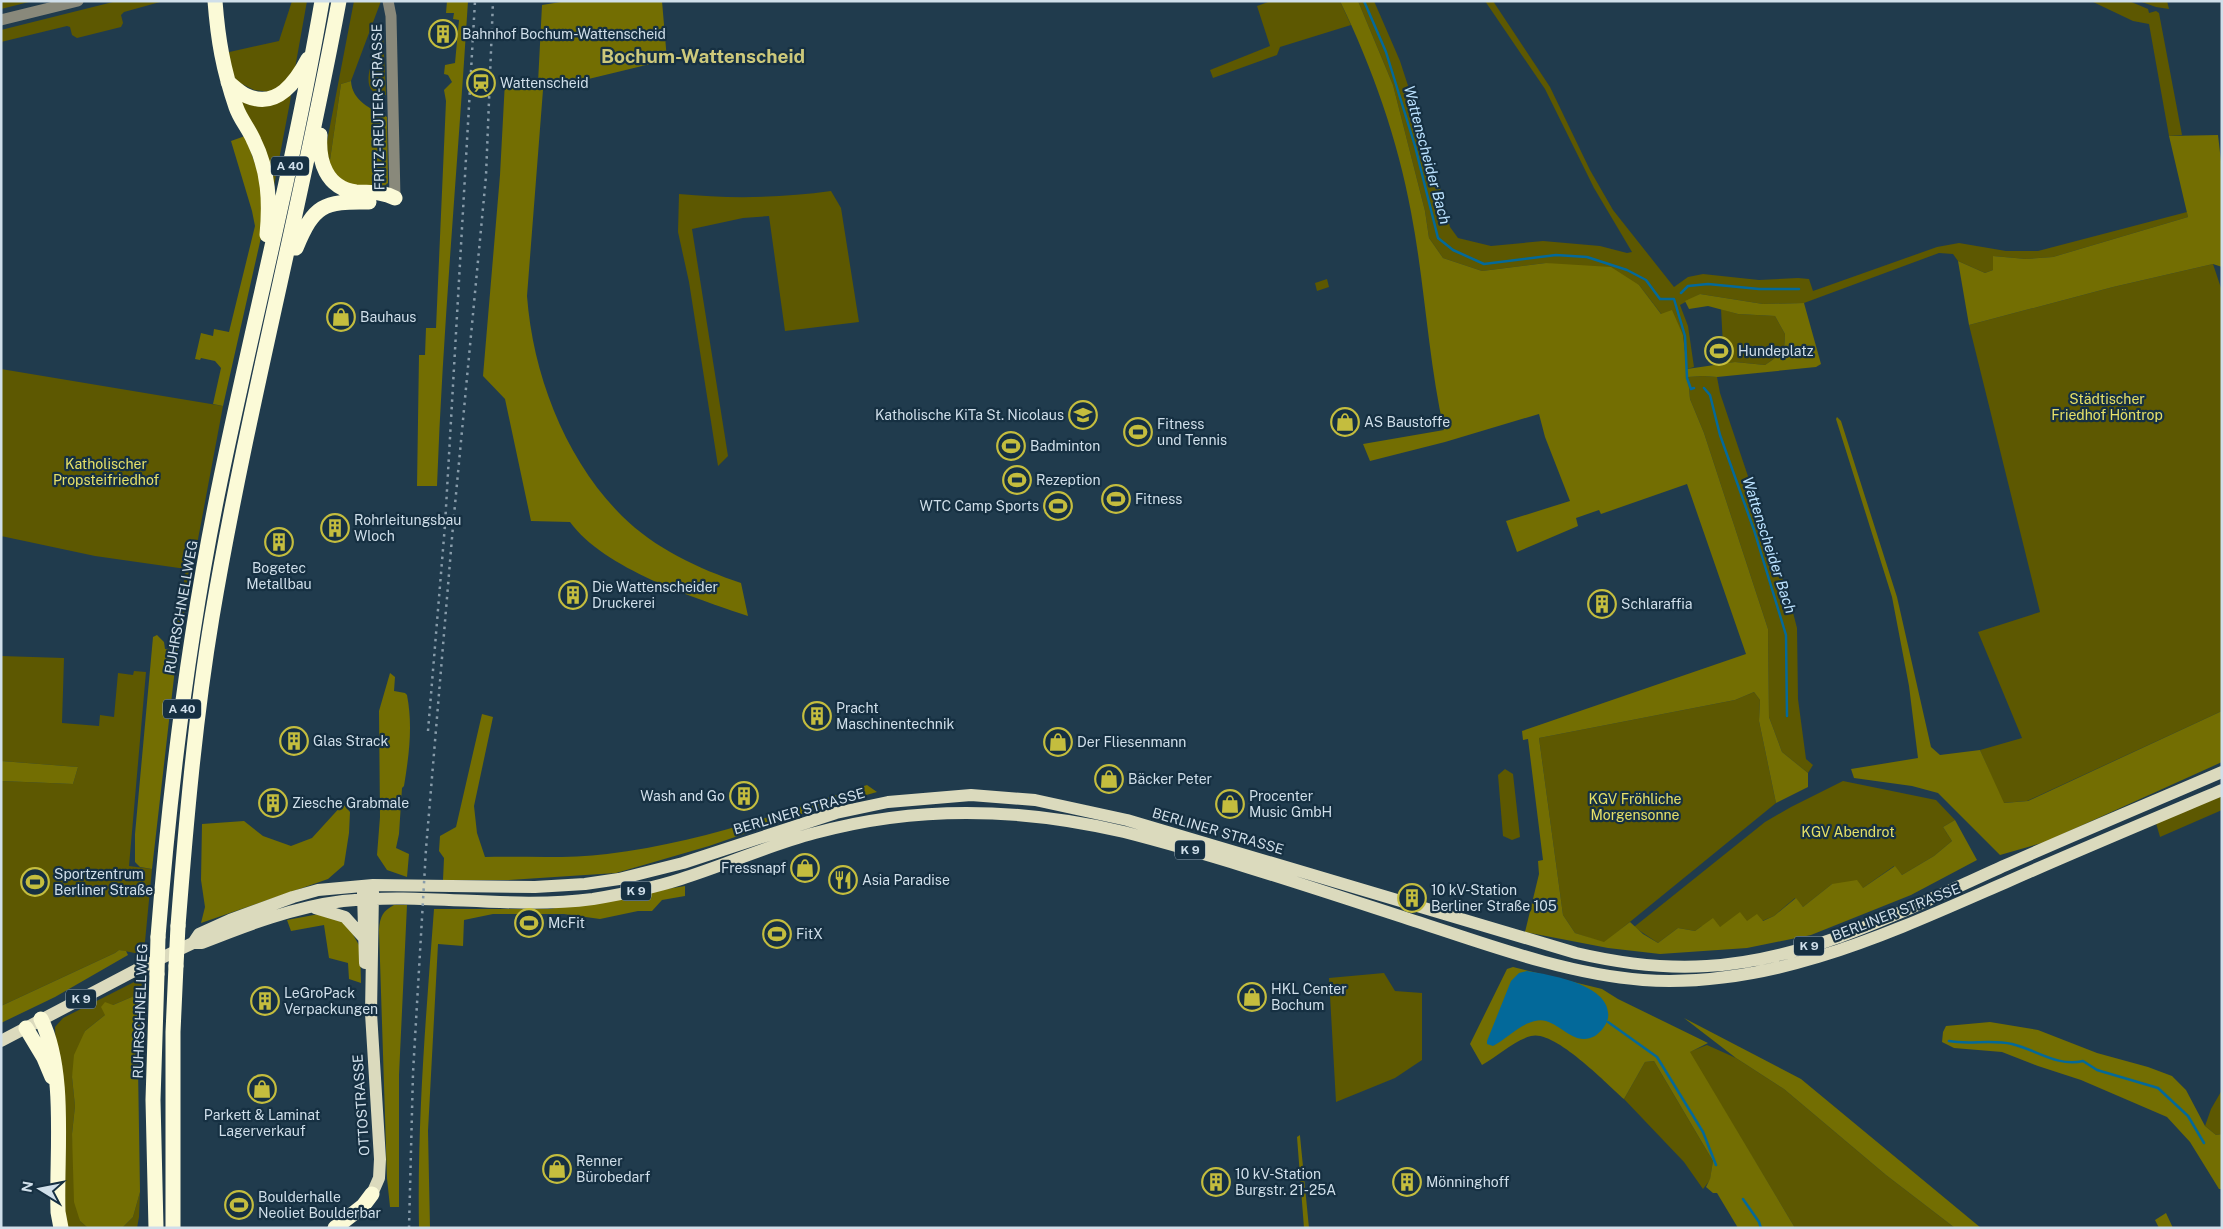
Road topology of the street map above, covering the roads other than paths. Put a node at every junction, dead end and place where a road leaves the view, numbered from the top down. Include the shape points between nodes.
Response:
1 (78, 1) edge
2 (215, 1) edge
3 (322, 1) edge
4 (339, 1) edge
5 (388, 1) edge
6 (395, 1) edge
7 (391, 16) junction
8 (1, 20) edge
9 (315, 44) junction
10 (326, 73) junction
11 (228, 82) junction
12 (395, 198) junction
13 (281, 282) junction
14 (264, 288) junction
15 (2222, 772) edge
16 (2222, 790) edge
17 (926, 798) junction
18 (929, 814) junction
19 (368, 885) junction
20 (368, 900) junction
21 (309, 907) junction
22 (1508, 934) junction
23 (364, 938) junction
24 (193, 943) junction
25 (1501, 948) junction
26 (371, 1013) junction
27 (41, 1019) junction
28 (26, 1028) junction
29 (1, 1041) edge
30 (57, 1094) junction
31 (154, 1190) junction
32 (172, 1194) junction
33 (372, 1194) joint
34 (61, 1228) edge
35 (144, 1228) edge
36 (156, 1228) edge
37 (173, 1228) edge
38 (182, 1228) edge
39 (335, 1228) edge

1 - 8 street
2 - 11 highway via 218,46
3 - 9 highway, RUHRSCHNELLWEG / A 40
4 - 10 highway, A 40
5 - 7 street, FRITZ-REUTER-STRASSE
6 - 7 street, FRITZ-REUTER-STRASSE
7 - 12 street, FRITZ-REUTER-STRASSE
9 - 11 highway via 302,71 281,95 262,99 249,97
9 - 14 highway, RUHRSCHNELLWEG / A 40
10 - 12 highway via 320,143 324,170 340,187 354,192 384,192
10 - 13 highway, A 40
11 - 14 highway via 237,109 255,142 268,183
12 - 13 highway via 384,202 339,201 321,208 302,233
13 - 32 highway, A 40, bridge via 212,618 186,819 173,1032
14 - 31 highway, RUHRSCHNELLWEG / A 40, bridge via 201,583 174,774 158,936
15 - 22 main road, BERLINER STRASSE / K 9 via 1873,923 1828,940 1763,958 1707,966 1655,966 1590,956
16 - 25 main road, BERLINER STRASSE / K 9 via 1901,928 1846,949 1769,970 1696,980 1641,980 1590,972
17 - 18 main road
17 - 19 main road, BERLINER STRASSE / K 9 via 836,813 683,863 619,879 528,887
17 - 22 main road, BERLINER STRASSE / K 9 via 1000,796 1096,812
18 - 20 main road, BERLINER STRASSE / K 9 via 884,818 814,833 682,879 606,897 528,902
18 - 25 main road, BERLINER STRASSE / K 9 via 1033,815 1094,824
19 - 20 main road, OTTOSTRASSE
19 - 24 main road, BERLINER STRASSE / K 9 via 324,889 293,897 198,934
20 - 21 main road, BERLINER STRASSE / K 9
20 - 23 main road, OTTOSTRASSE
20 - 26 main road, OTTOSTRASSE
21 - 23 main road via 345,917
21 - 24 main road, BERLINER STRASSE / K 9 via 202,943
22 - 25 main road
23 - 26 main road, OTTOSTRASSE
24 - 27 main road, BERLINER STRASSE / K 9
26 - 33 main road, OTTOSTRASSE via 380,1159 379,1178
27 - 28 main road, BERLINER STRASSE / K 9
27 - 30 highway via 54,1055
28 - 29 main road, BERLINER STRASSE / K 9
28 - 30 highway via 44,1058
30 - 34 highway via 58,1212
31 - 35 highway
31 - 36 highway, RUHRSCHNELLWEG / A 40
32 - 37 highway, A 40
32 - 38 highway
33 - 39 highway via 363,1206

